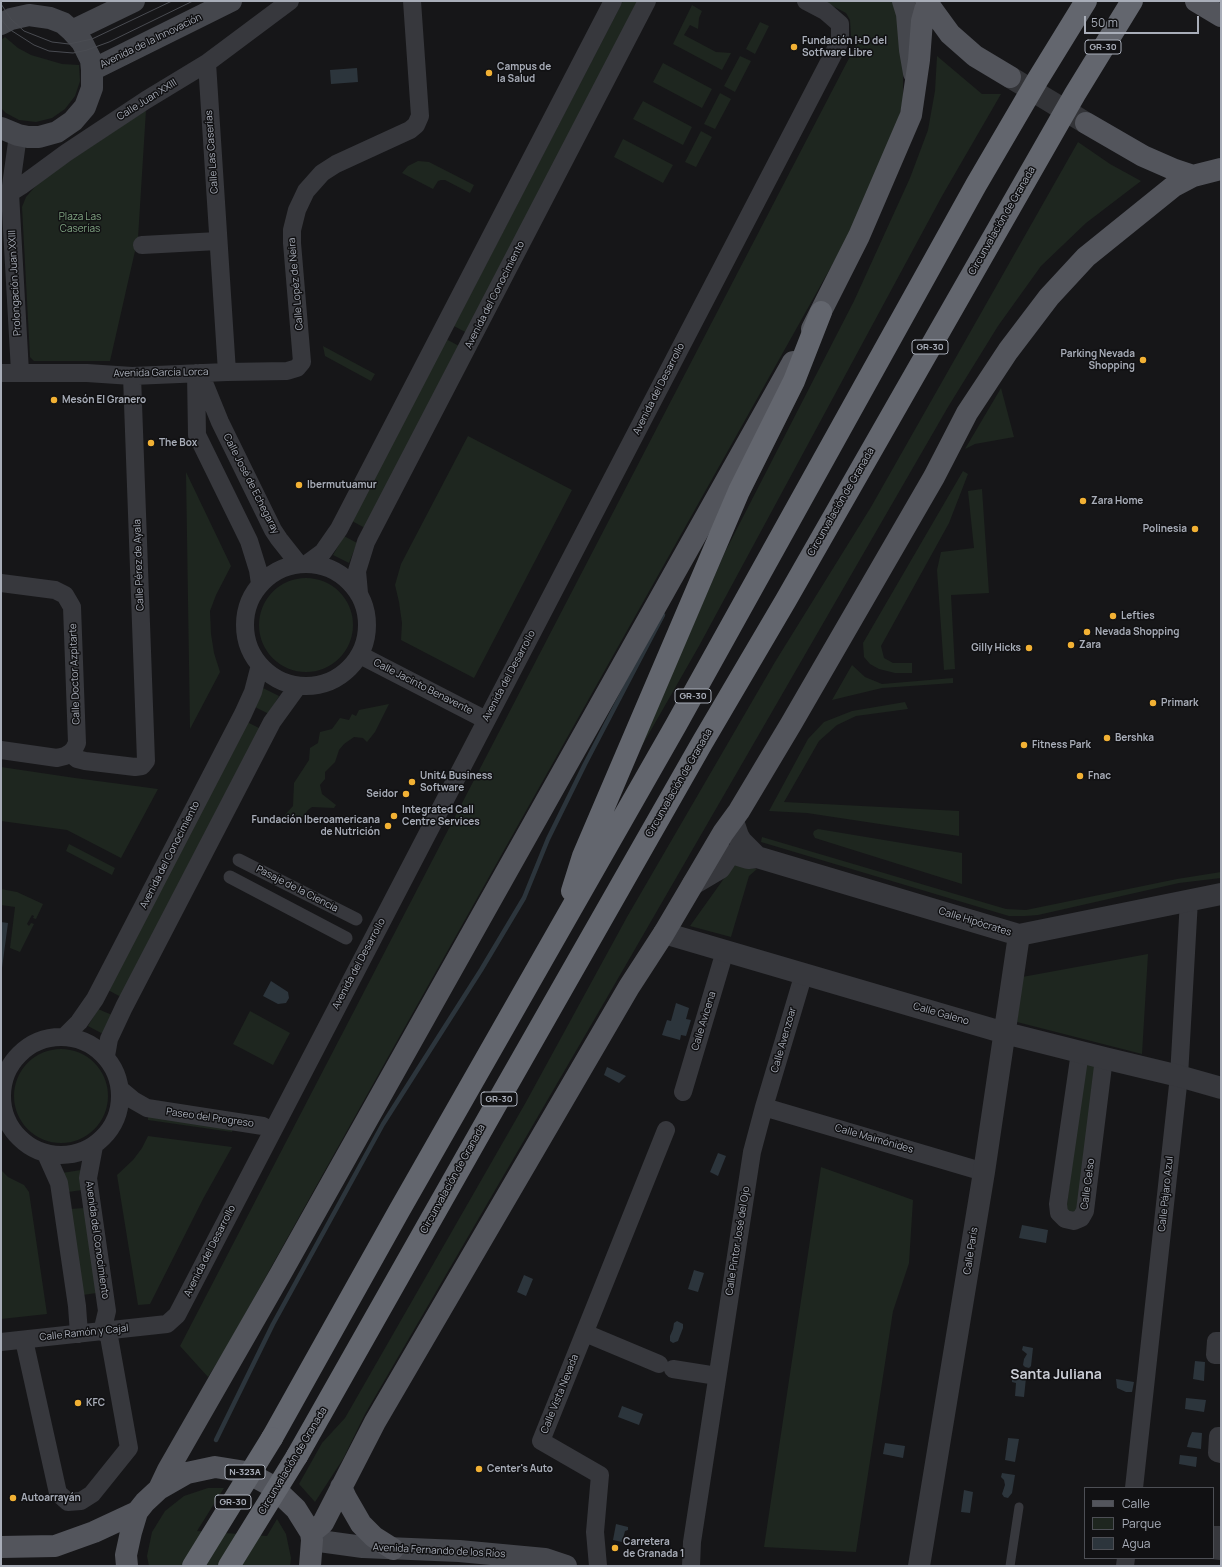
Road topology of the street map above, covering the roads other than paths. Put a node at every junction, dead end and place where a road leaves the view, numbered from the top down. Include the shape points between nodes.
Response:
1 (134, 1) edge
2 (231, 1) edge
3 (290, 1) edge
4 (412, 1) edge
5 (613, 1) edge
6 (647, 1) edge
7 (806, 1) edge
8 (903, 1) edge
9 (1086, 1) edge
10 (1132, 1) edge
11 (1196, 1) edge
12 (927, 2) edge
13 (24, 8) edge
14 (1221, 16) edge
15 (1, 24) edge
16 (72, 30) junction
17 (207, 63) junction
18 (92, 70) junction
19 (1010, 77) tunnel mouth
20 (916, 84) junction
21 (1086, 123) tunnel mouth
22 (9, 132) edge
23 (1221, 169) edge
24 (1193, 176) junction
25 (5, 194) edge
26 (218, 241) junction
27 (142, 245) dead end
28 (821, 312) junction
29 (297, 368) joint
30 (1, 372) edge
31 (20, 372) junction
32 (228, 372) junction
33 (198, 373) junction
34 (132, 376) junction
35 (220, 422) junction
36 (197, 435) junction
37 (303, 563) junction
38 (1, 584) edge
39 (260, 584) junction
40 (359, 593) junction
41 (360, 655) junction
42 (260, 665) junction
43 (298, 686) junction
44 (486, 720) junction
45 (1, 750) edge
46 (70, 753) junction
47 (733, 821) junction
48 (757, 857) junction
49 (239, 860) dead end
50 (230, 877) dead end
51 (693, 884) junction
52 (1221, 894) edge
53 (1188, 900) junction
54 (356, 919) dead end
55 (559, 932) junction
56 (664, 933) junction
57 (1019, 935) junction
58 (346, 938) dead end
59 (725, 951) junction
60 (804, 973) junction
61 (1005, 1032) junction
62 (65, 1036) junction
63 (1080, 1052) junction
64 (106, 1056) junction
65 (1104, 1058) junction
66 (4, 1071) edge
67 (1179, 1076) junction
68 (1221, 1088) edge
69 (121, 1090) junction
70 (683, 1092) dead end
71 (2, 1105) edge
72 (764, 1106) junction
73 (147, 1108) junction
74 (116, 1120) junction
75 (666, 1130) dead end
76 (272, 1131) junction
77 (94, 1146) junction
78 (46, 1154) junction
79 (984, 1172) junction
80 (167, 1324) joint
81 (110, 1331) junction
82 (585, 1333) junction
83 (72, 1335) junction
84 (24, 1340) junction
85 (1, 1342) edge
86 (1221, 1342) edge
87 (1221, 1355) edge
88 (717, 1376) junction
89 (1221, 1436) edge
90 (1221, 1454) edge
91 (341, 1486) junction
92 (1134, 1487) edge
93 (159, 1489) junction
94 (1020, 1507) dead end
95 (137, 1512) junction
96 (311, 1537) junction
97 (1, 1547) edge
98 (393, 1549) junction
99 (127, 1566) edge
100 (193, 1566) edge
101 (229, 1566) edge
102 (310, 1566) edge
103 (566, 1566) edge
104 (598, 1566) edge
105 (691, 1566) edge
106 (919, 1566) edge
107 (1010, 1566) edge

1 - 16 main road
2 - 18 main road, Avenida de la Innovación
3 - 17 street, Calle Juan XXIII
4 - 29 street, Calle Lopéz de Neira via 420,116 416,125 322,173 306,191 297,210 292,243 302,362
5 - 37 street via 339,529 323,552
6 - 40 street, Avenida del Conocimiento via 368,538 357,571
7 - 44 street, Avenida del Desarrollo via 825,11 840,24 840,41
8 - 20 main road
9 - 55 highway, GR-30 via 976,185 803,500
10 - 101 highway, Circunvalación de Granada / GR-30, bridge via 1075,94 698,750 297,1456
11 - 14 main road
12 - 19 main road via 950,34 974,56
12 - 20 main road via 922,21
13 - 15 main road
13 - 16 main road via 62,23
16 - 18 main road via 87,50
17 - 25 street, Calle Juan XXIII via 146,100
17 - 26 street, Calle Las Caserías
18 - 22 main road via 92,88 85,107 73,121 57,132 39,137
20 - 28 main road via 911,115 859,236
21 - 24 main road via 1143,156
22 - 25 street, Prolongación Juan XXIII
23 - 24 main road
24 - 47 main road via 1174,186 1086,257 1049,297 1008,351 967,413 934,477
25 - 31 street, Prolongación Juan XXIII
26 - 27 street
26 - 32 street, Calle Las Caserías
28 - 55 highway via 794,381 739,491 583,856
28 - 93 main road
29 - 32 street, Avenida García Lorca via 287,371
30 - 31 street, Avenida García Lorca
31 - 34 street, Avenida García Lorca
32 - 33 street, Avenida García Lorca
33 - 34 street, Avenida García Lorca
33 - 35 street, Calle José de Echegaray
33 - 36 street
34 - 46 street, Calle Pérez de Ayala via 146,761 142,766 135,767 85,761
35 - 36 street, Calle José de Echegaray via 205,427
35 - 37 street, Calle José de Echegaray via 276,534
36 - 39 street via 249,541
37 - 39 street via 277,570
37 - 40 street via 322,565 344,576
38 - 46 street, Calle Doctor Azpitarte via 55,590 65,595 72,608 77,743
39 - 42 street via 248,604 244,624 249,647
40 - 41 street via 366,610 367,636
41 - 43 street via 351,667 336,679 316,686
41 - 44 street, Calle Jacinto Benavente
42 - 43 street via 277,679
42 - 62 street, Avenida del Conocimiento via 253,692 243,714 95,999 79,1022
43 - 64 street via 272,722 127,1000 110,1039
44 - 76 street, Avenida del Desarrollo
45 - 46 street via 57,758
47 - 48 street, Calle Hipócrates via 741,841
47 - 51 main road via 723,833
48 - 51 street, Calle Hipócrates via 748,858 735,854 728,856 720,868
48 - 57 street, Calle Hipócrates
49 - 54 street, Pasaje de la Ciencia
50 - 58 street, Pasaje de la Ciencia
51 - 56 main road
52 - 53 street, Calle Hipócrates
53 - 57 street, Calle Hipócrates
53 - 67 street, Calle Pájaro Azul
55 - 100 highway, GR-30, bridge via 272,1438
56 - 59 street, Calle Galeno
56 - 91 main road via 625,993 378,1416
57 - 61 street, Calle París
59 - 60 street, Calle Galeno
59 - 70 street, Calle Avicena
60 - 61 street, Calle Galeno
60 - 72 street, Calle Avenzoar
61 - 63 street, Calle Galeno
61 - 79 street, Calle París
62 - 64 street via 80,1039
62 - 66 street via 37,1041 25,1048
63 - 65 street, Calle Galeno
63 - 65 street, Calle Celso via 1058,1204 1059,1213 1065,1219 1074,1221 1081,1218 1085,1211
64 - 69 street via 113,1066
65 - 67 street, Calle Galeno
66 - 71 street
67 - 68 street, Calle Galeno
67 - 92 street, Calle Pájaro Azul
69 - 73 street, Paseo del Progreso
69 - 74 street
71 - 78 street via 10,1125 22,1141
72 - 79 street, Calle Maimónides
72 - 88 street, Calle Pintor José del Ojo via 752,1152
73 - 74 street, Paseo del Progreso
73 - 76 street, Paseo del Progreso via 263,1126
74 - 77 street via 107,1134
75 - 82 street, Calle Vista Nevada
76 - 80 street, Avenida del Desarrollo via 177,1315
77 - 78 street via 79,1153 63,1156
77 - 81 street, Avenida del Conocimiento via 88,1178
78 - 83 street via 58,1183 77,1314
79 - 106 street, Calle París
80 - 81 street, Calle Ramón y Cajal
81 - 83 street, Calle Ramón y Cajal
81 - 84 street via 129,1448 92,1494 81,1502 68,1502 58,1493
82 - 88 street via 666,1366
82 - 104 street, Calle Vista Nevada via 542,1441 600,1475 594,1532
83 - 84 street, Calle Ramón y Cajal
84 - 85 street, Calle Ramón y Cajal
86 - 87 street via 1216,1341 1215,1355
88 - 105 street, Calle Pintor José del Ojo via 692,1542
89 - 90 street via 1218,1436 1217,1453
91 - 96 main road via 323,1523
91 - 98 main road via 361,1524 374,1537
93 - 95 main road, N-323A
93 - 96 main road, N-323A via 187,1472 215,1467 246,1472 272,1486 296,1509
94 - 107 lane
95 - 97 main road, N-323A via 94,1532 55,1546
95 - 99 main road, N-323A via 126,1555
96 - 98 main road, Avenida Fernando de los Ríos via 363,1547
96 - 102 main road
98 - 103 main road, Avenida Fernando de los Ríos via 459,1551 545,1559

